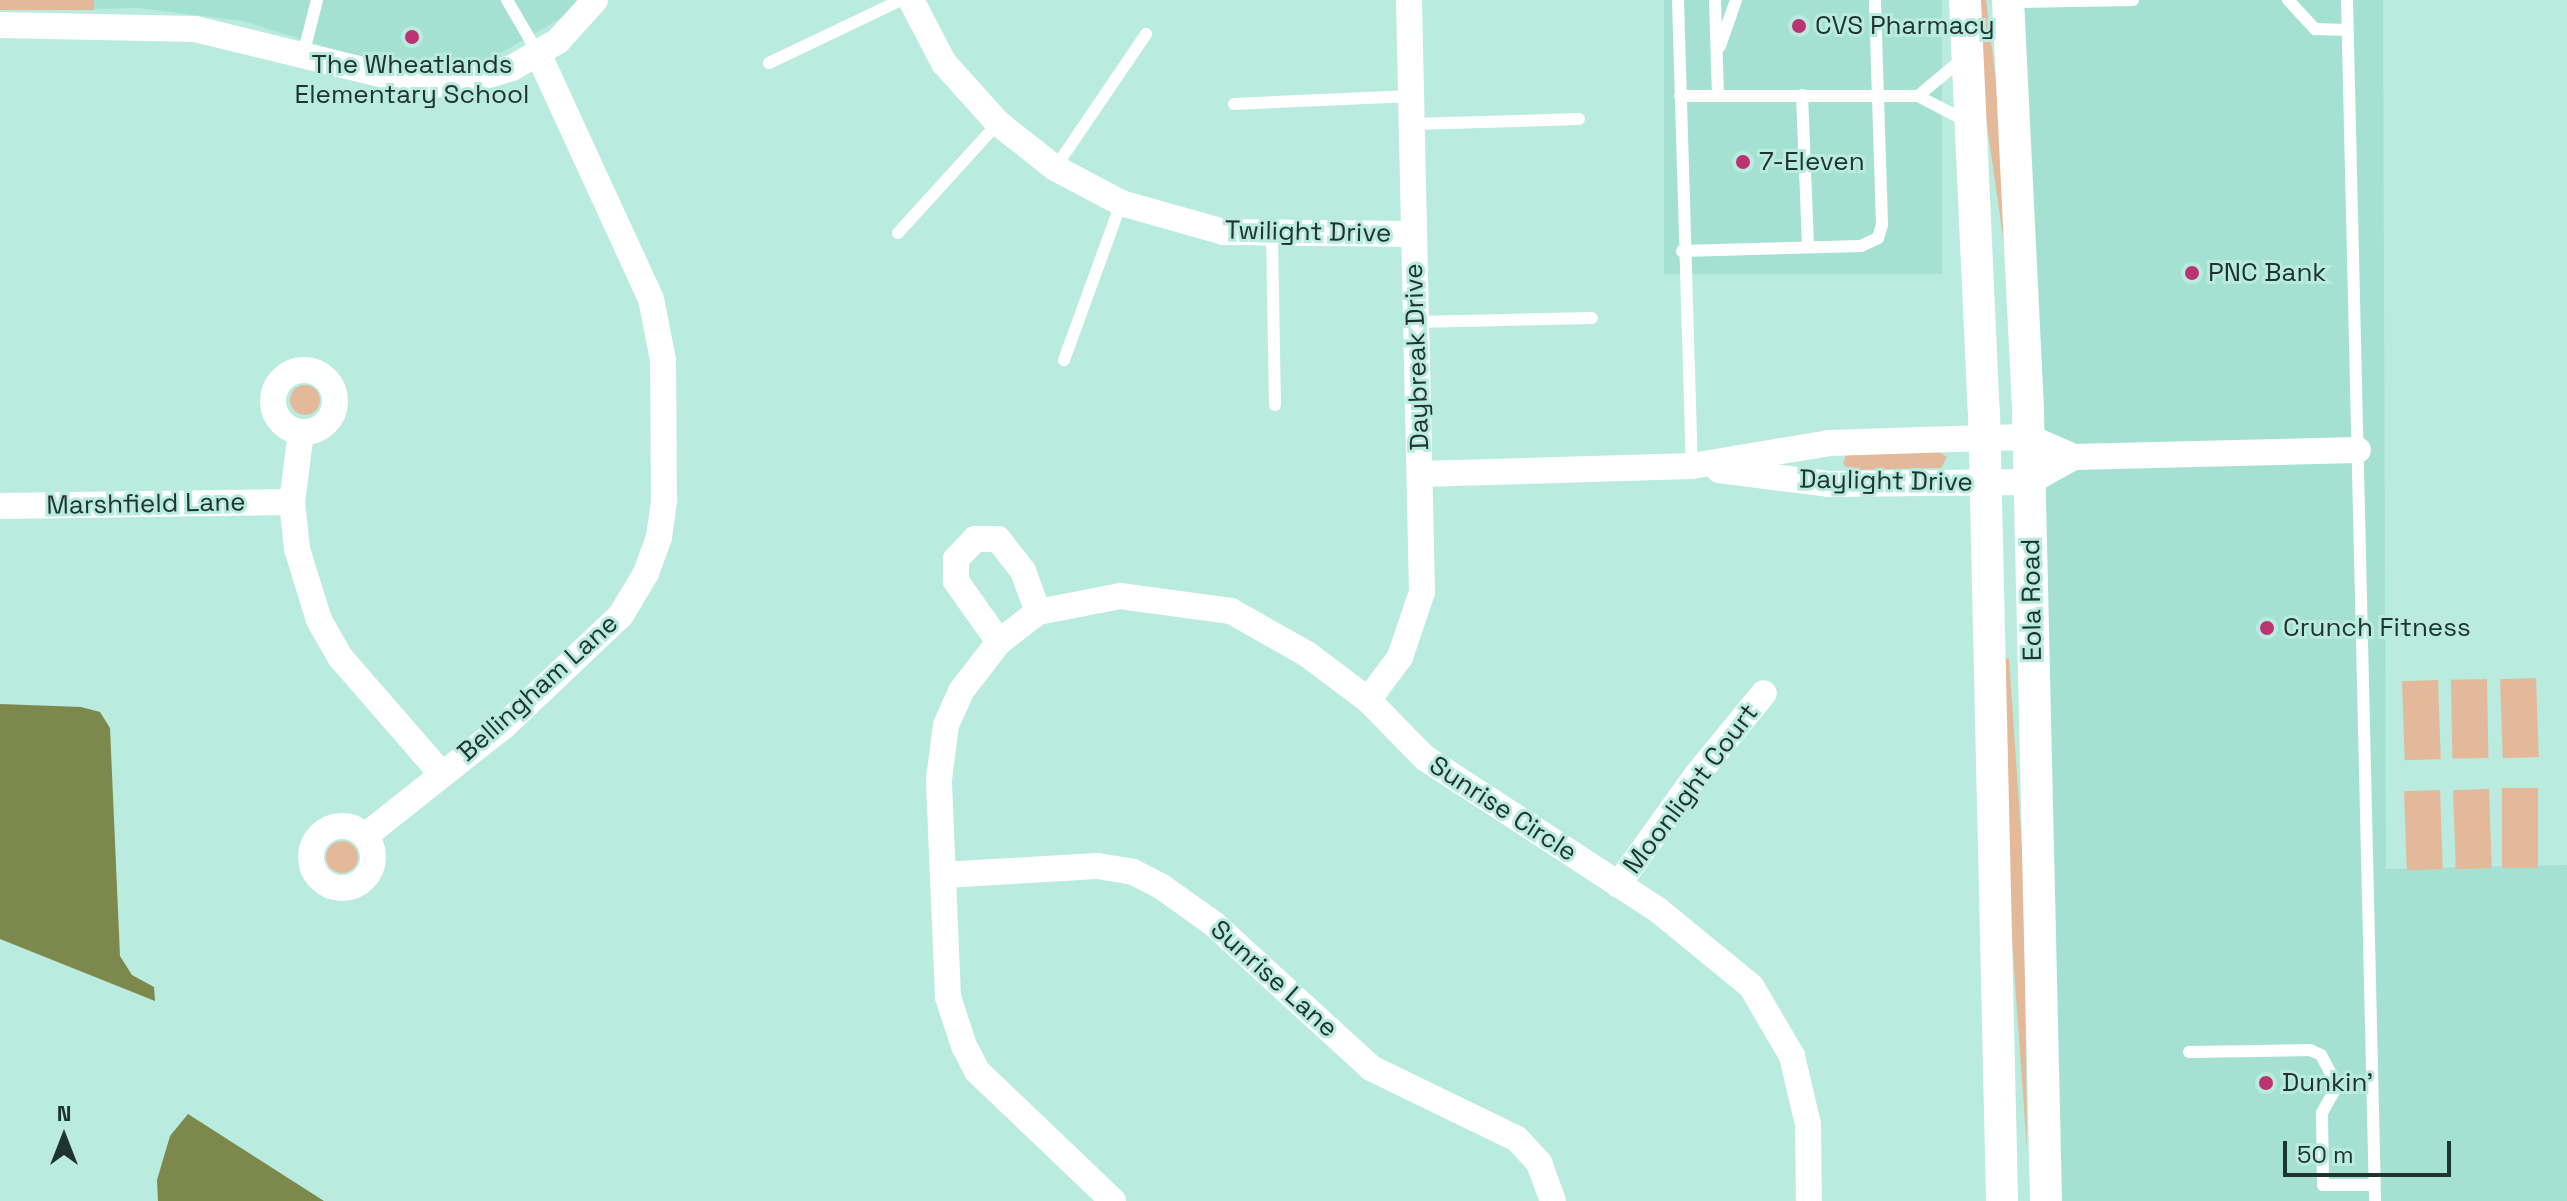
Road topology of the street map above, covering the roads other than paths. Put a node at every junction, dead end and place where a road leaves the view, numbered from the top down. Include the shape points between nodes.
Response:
1 (317, 0) edge
2 (507, 0) edge
3 (595, 0) edge
4 (901, 0) edge
5 (911, 0) edge
6 (1409, 0) edge
7 (1678, 0) edge
8 (1715, 0) edge
9 (1736, 0) edge
10 (1875, 0) edge
11 (1965, 0) edge
12 (2104, 0) edge
13 (2133, 0) edge
14 (2288, 0) edge
15 (2347, 0) edge
16 (2008, 1) edge
17 (0, 25) edge
18 (2346, 30) junction
19 (1146, 34) dead end
20 (1967, 50) junction
21 (538, 53) junction
22 (303, 56) junction
23 (1717, 57) junction
24 (769, 63) dead end
25 (1718, 95) junction
26 (1802, 95) junction
27 (1878, 95) junction
28 (1412, 96) junction
29 (1680, 96) junction
30 (1918, 96) junction
31 (1234, 104) dead end
32 (1579, 119) dead end
33 (998, 123) junction
34 (1413, 124) junction
35 (1972, 127) junction
36 (1055, 168) junction
37 (1121, 203) junction
38 (898, 233) dead end
39 (1413, 234) junction
40 (1272, 235) junction
41 (1808, 247) junction
42 (1682, 251) junction
43 (1592, 318) dead end
44 (1416, 322) junction
45 (1064, 360) dead end
46 (1275, 405) dead end
47 (301, 432) dead end
48 (2028, 437) junction
49 (1984, 438) junction
50 (2358, 450) junction
51 (2074, 457) junction
52 (1692, 466) junction
53 (1421, 474) junction
54 (2029, 482) junction
55 (1985, 483) junction
56 (292, 502) junction
57 (0, 506) edge
58 (1038, 612) junction
59 (999, 642) junction
60 (1764, 693) dead end
61 (1368, 700) junction
62 (441, 773) junction
63 (365, 836) dead end
64 (944, 875) junction
65 (1618, 885) junction
66 (2189, 1052) dead end
67 (2374, 1185) junction
68 (1113, 1201) edge
69 (1553, 1201) edge
70 (1809, 1201) edge
71 (2002, 1201) edge
72 (2046, 1201) edge
73 (2375, 1201) edge

1 - 22 lane
2 - 21 lane
3 - 21 street via 568,32
4 - 24 lane
5 - 33 street, Twilight Drive via 944,63
6 - 28 street, Daybreak Drive
7 - 29 lane
8 - 23 lane
9 - 23 lane
10 - 27 lane
11 - 20 street, Eola Road
12 - 13 lane
12 - 16 lane
14 - 18 lane via 2315,29
15 - 18 lane
16 - 48 street, Eola Road
17 - 22 street via 156,24 229,35
18 - 50 lane
19 - 36 lane
20 - 30 lane
20 - 35 street, Eola Road
21 - 22 street via 493,76 425,85
21 - 62 street, Bellingham Lane via 651,299 663,360 663,519 646,573 621,615 504,726
23 - 25 lane
25 - 26 lane
25 - 29 lane
26 - 27 lane
26 - 41 lane
27 - 30 lane
27 - 41 lane via 1878,238 1861,246
28 - 31 lane
28 - 34 street, Daybreak Drive
29 - 42 lane
30 - 35 lane
32 - 34 lane
33 - 36 street, Twilight Drive
33 - 38 lane
34 - 39 street, Daybreak Drive
35 - 49 street, Eola Road
36 - 37 street, Twilight Drive
37 - 40 street, Twilight Drive via 1174,222
37 - 45 lane
39 - 40 street, Twilight Drive
39 - 44 street, Daybreak Drive
40 - 46 lane
41 - 42 lane
42 - 52 lane
43 - 44 lane
44 - 53 street, Daybreak Drive
47 - 56 street
48 - 49 street, Daylight Drive
48 - 51 street, Daylight Drive
48 - 54 street, Eola Road
49 - 52 street, Daylight Drive via 1829,443
49 - 55 street, Eola Road
50 - 51 street, Daylight Drive
50 - 67 lane
51 - 54 street, Daylight Drive
52 - 53 street, Daylight Drive
52 - 55 street, Daylight Drive via 1828,484
53 - 61 street, Daybreak Drive via 1423,565 1417,618 1400,657
54 - 55 street, Daylight Drive
54 - 72 street, Eola Road
55 - 71 street, Eola Road
56 - 57 street, Marshfield Lane
56 - 62 street via 306,586 331,644
58 - 59 street, Sunrise Circle
58 - 59 street via 1023,571 998,539 975,539 956,559 956,581
58 - 61 street, Sunrise Circle via 1120,596 1231,611 1307,654
59 - 64 street, Sunrise Circle via 961,691 946,725 939,779
60 - 65 street, Moonlight Court
61 - 65 street, Sunrise Circle via 1425,758
62 - 63 street, Bellingham Lane
64 - 68 street, Sunrise Circle via 948,997 977,1071
64 - 69 street, Sunrise Lane via 1097,866 1133,872 1162,887 1214,924 1371,1068 1517,1139 1539,1163
65 - 70 street, Sunrise Circle via 1658,910 1751,986 1792,1056 1808,1124
66 - 67 lane via 2310,1050 2321,1055 2330,1064 2333,1085 2322,1113 2323,1185
67 - 73 lane

